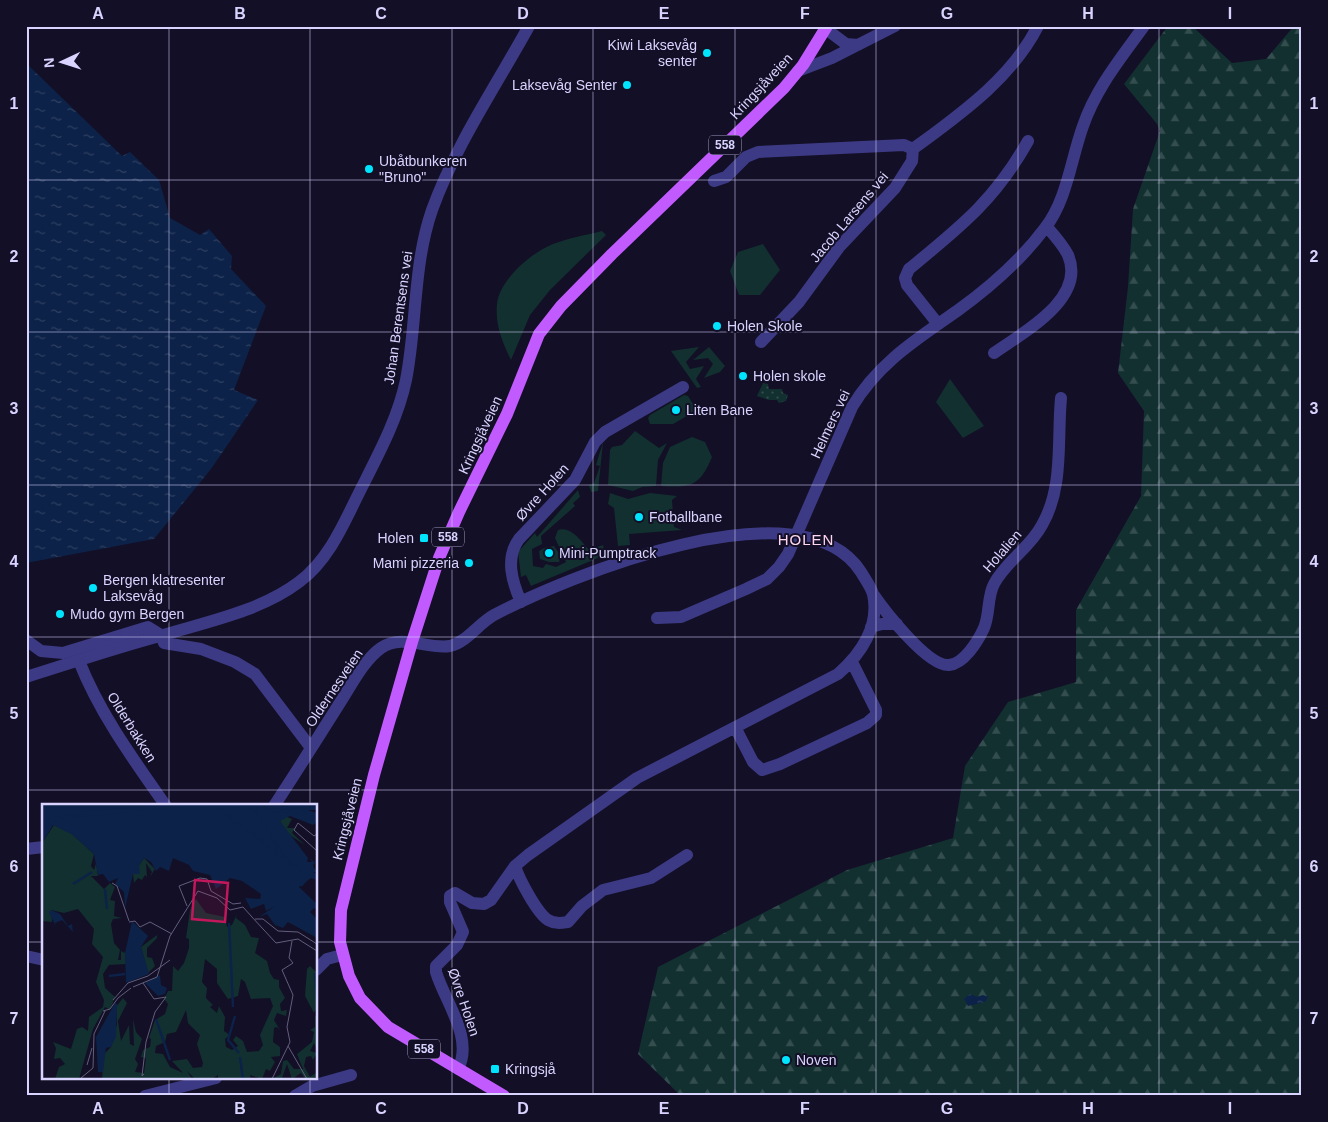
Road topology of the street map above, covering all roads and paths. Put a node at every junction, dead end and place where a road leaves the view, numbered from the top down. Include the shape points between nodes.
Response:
1 (529, 26) edge
2 (895, 26) edge
3 (1038, 26) edge
4 (1144, 26) edge
5 (827, 28) edge
6 (858, 45) junction
7 (798, 71) junction
8 (1028, 140) dead end
9 (913, 149) junction
10 (714, 181) dead end
11 (1047, 227) junction
12 (938, 324) junction
13 (761, 342) dead end
14 (994, 353) dead end
15 (683, 387) dead end
16 (1062, 398) dead end
17 (796, 534) junction
18 (873, 594) junction
19 (520, 602) junction
20 (657, 618) dead end
21 (897, 624) junction
22 (871, 627) junction
23 (161, 635) junction
24 (26, 640) edge
25 (412, 642) junction
26 (79, 661) junction
27 (235, 662) joint
28 (852, 662) junction
29 (26, 677) edge
30 (735, 727) junction
31 (311, 748) junction
32 (165, 804) edge
33 (275, 804) edge
34 (42, 847) edge
35 (26, 849) edge
36 (687, 855) dead end
37 (515, 866) junction
38 (342, 955) junction
39 (26, 956) edge
40 (42, 960) edge
41 (318, 968) edge
42 (458, 1069) junction
43 (351, 1075) dead end
44 (208, 1080) edge
45 (145, 1096) edge
46 (295, 1096) edge
47 (504, 1096) edge

1 - 23 street, Johan Berentsens vei via 452,163 432,211 417,272 411,348 398,410 328,551 314,570 280,595 207,624
2 - 6 street
3 - 9 street via 1019,57 990,87 958,116
4 - 11 street, Helmers vei via 1103,82 1083,124 1064,189
5 - 6 street via 846,44
5 - 7 main road, Kringsjåveien / 558
6 - 7 street
7 - 25 main road, Kringsjåveien / 558 via 605,260 544,326 500,431 439,558
8 - 12 street via 1011,171 986,203 908,269 906,285
9 - 10 street via 904,145 758,152
9 - 13 street, Jacob Larsens vei via 912,161 895,188 840,246 799,302
11 - 12 street, Helmers vei via 978,295
11 - 14 street via 1068,254 1071,265 1066,291 1050,312
12 - 17 street, Helmers vei via 897,353 864,387
15 - 19 street, Øvre Holen via 605,432 592,448 575,480 520,539 513,550 511,562 514,587
16 - 21 street, Holalien via 1060,446 1050,508 1035,537 993,585 986,625 974,645 956,663 948,666 938,663 918,647
17 - 18 street via 824,541 844,551 856,563
17 - 19 street via 743,535 688,543 577,576
17 - 20 street via 784,561 766,579 681,617
18 - 21 street, Holalien
18 - 22 street, Øvre Holen
19 - 25 street via 492,616 450,646
21 - 22 street
22 - 28 street, Øvre Holen via 865,644
23 - 24 street, Johan Berentsens vei via 148,627 51,654
23 - 26 street, Johan Berentsens vei
23 - 27 street, Johan Berentsens vei via 164,643 202,649
25 - 31 street, Oldernesveien via 382,647 374,655
25 - 38 main road, Kringsjåveien / 558 via 344,891 340,927
26 - 29 street, Johan Berentsens vei
26 - 32 street, Olderbakken via 90,690 120,741
27 - 31 street, Oldernesveien via 255,674
28 - 30 street, Øvre Holen via 832,677
28 - 30 street via 876,710 876,715 867,723 762,770 753,762
30 - 37 street, Øvre Holen via 637,778
31 - 33 street, Oldernesveien
34 - 35 street
36 - 37 street via 651,878 603,890 568,922 557,924 541,912
37 - 42 street, Øvre Holen via 496,894 484,904 472,903 455,893 450,896 463,932 457,945 436,966 436,972 459,1027 464,1054
38 - 41 street via 327,959
38 - 42 main road, Kringsjåveien / 558 via 354,989 375,1016
39 - 40 street
42 - 47 main road, Kringsjåveien / 558
43 - 46 street via 312,1086
44 - 45 street

